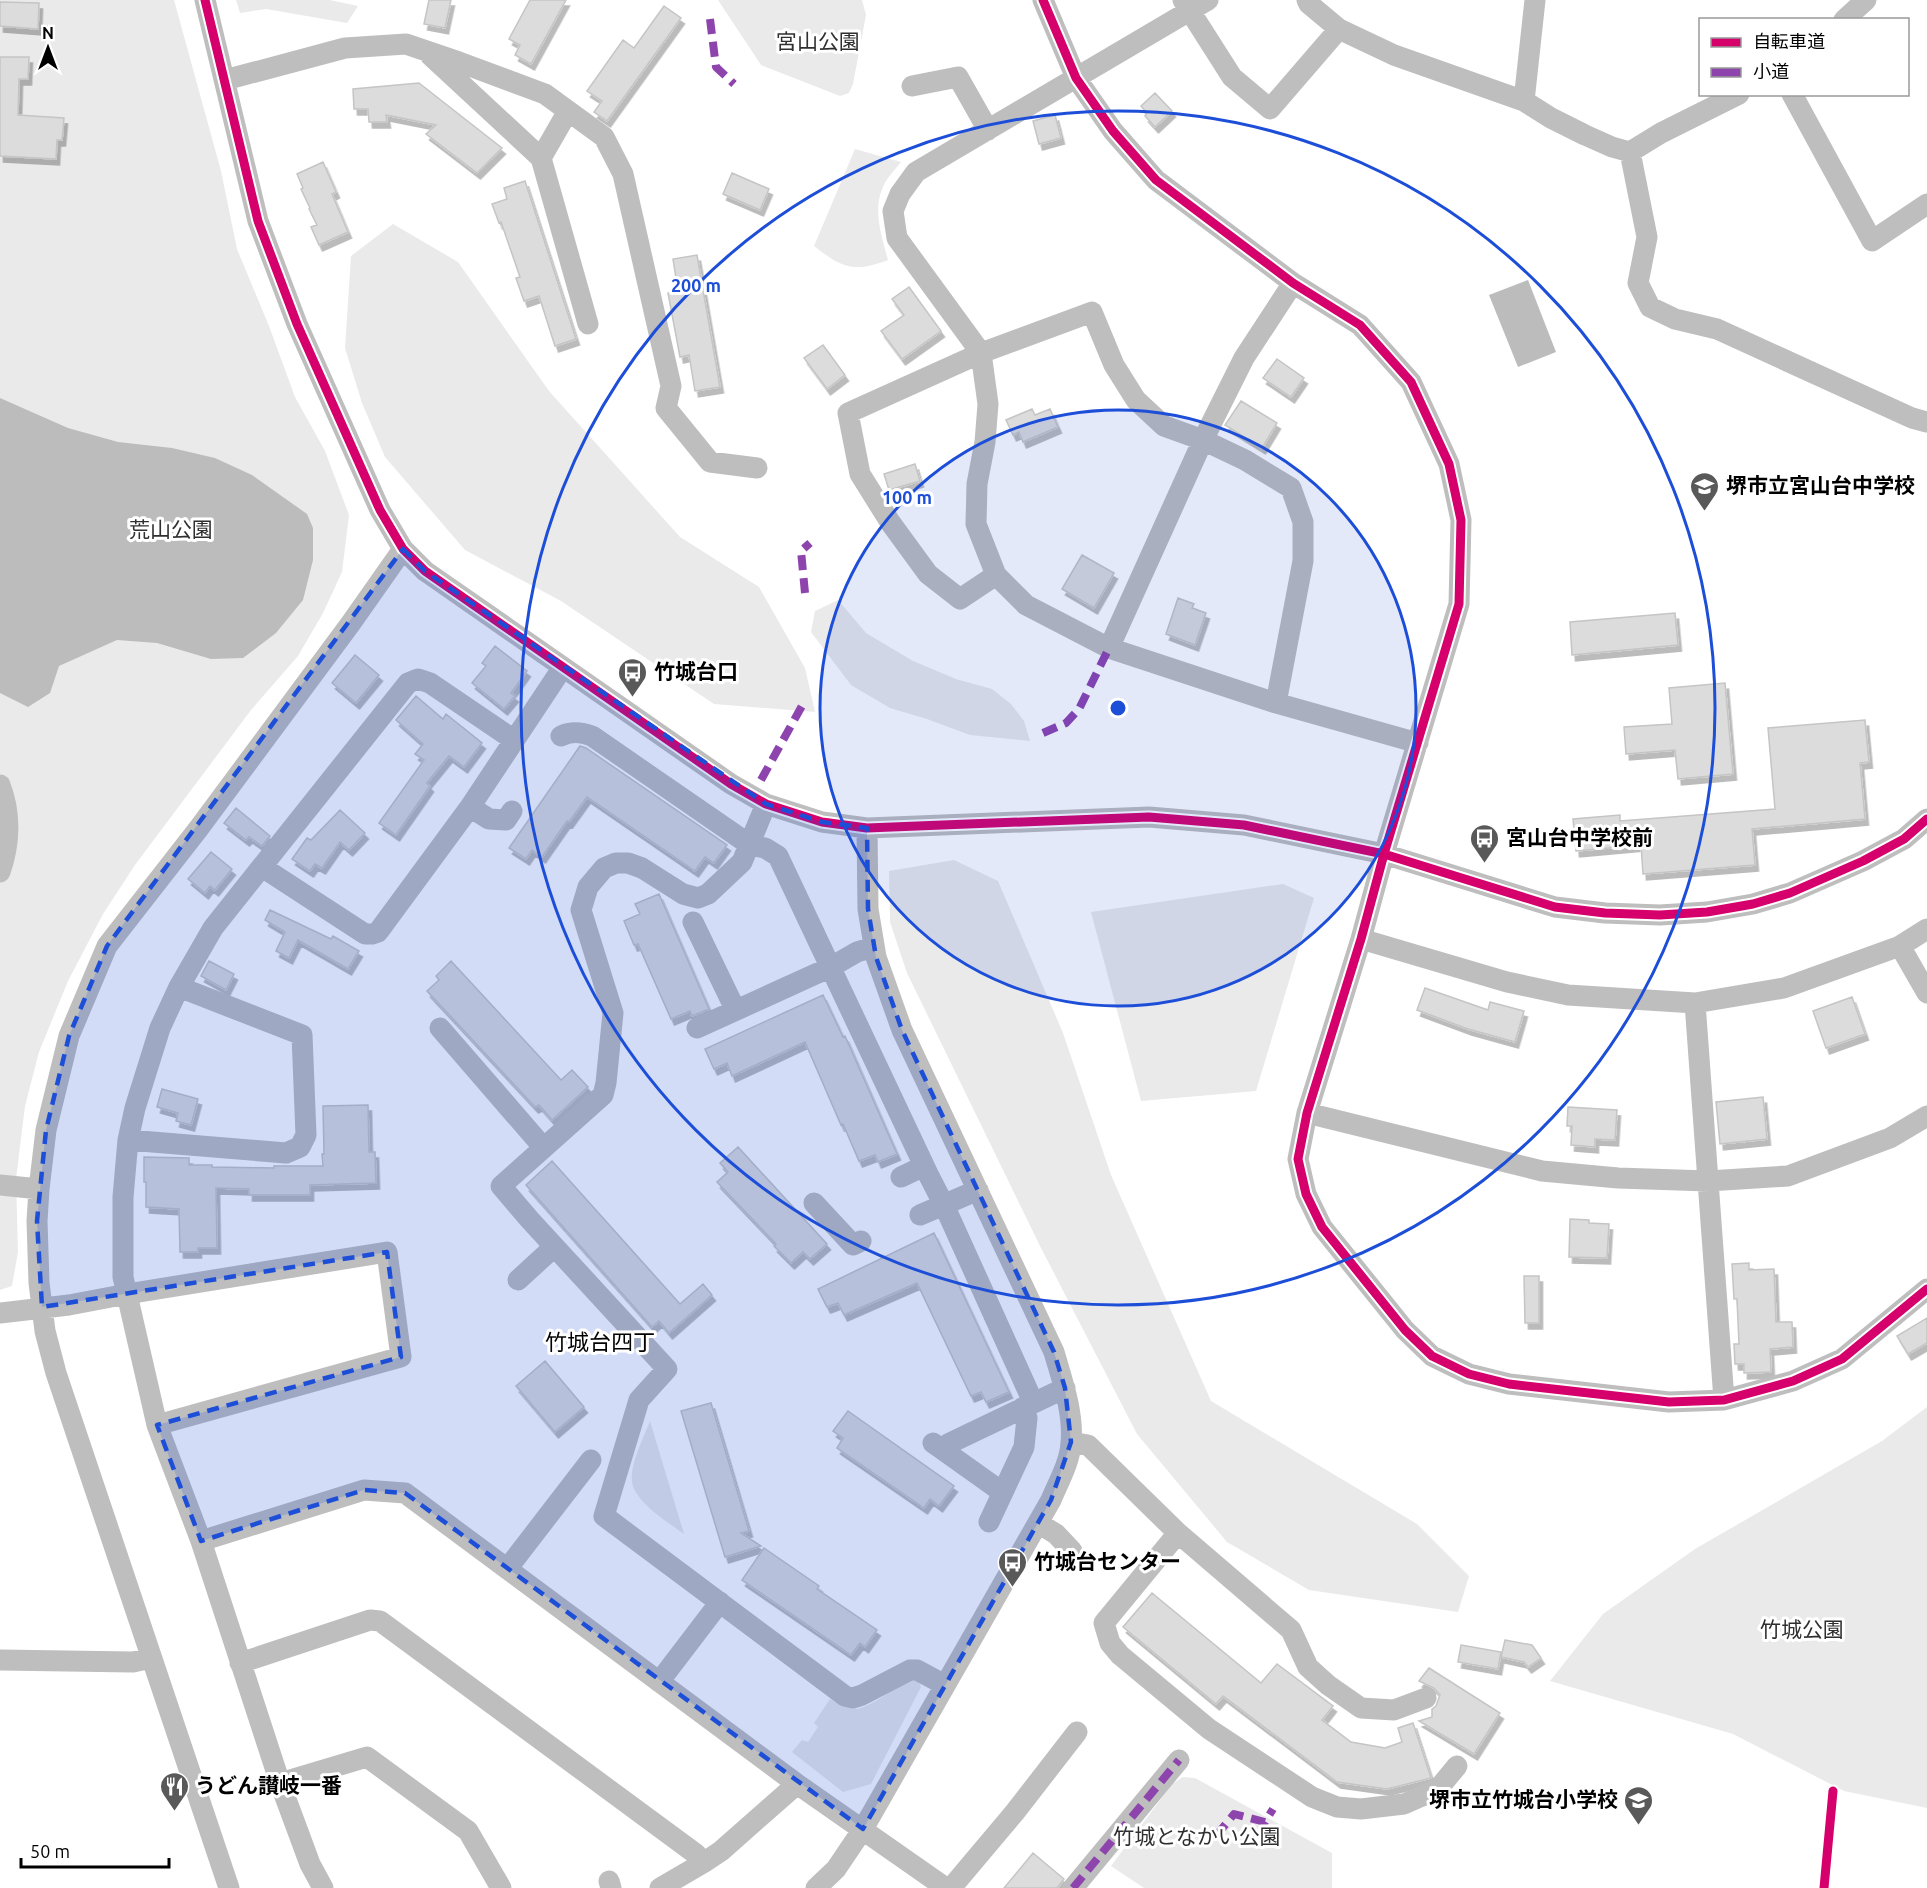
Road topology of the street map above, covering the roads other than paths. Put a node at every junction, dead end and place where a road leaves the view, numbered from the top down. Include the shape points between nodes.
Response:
1 (205, 0) edge
2 (1043, 0) edge
3 (1208, 0) edge
4 (1307, 0) edge
5 (1535, 0) edge
6 (1866, 0) edge
7 (1186, 6) edge
8 (1846, 18) edge
9 (1339, 29) junction
10 (425, 50) junction
11 (1076, 78) junction
12 (225, 80) junction
13 (912, 86) dead end
14 (1735, 96) edge
15 (1793, 96) edge
16 (1524, 101) junction
17 (568, 111) junction
18 (988, 130) junction
19 (1630, 152) junction
20 (541, 158) junction
21 (1927, 204) edge
22 (1293, 283) junction
23 (588, 324) dead end
24 (981, 353) junction
25 (1927, 422) edge
26 (1203, 440) junction
27 (757, 468) dead end
28 (403, 549) junction
29 (996, 575) junction
30 (1108, 648) junction
31 (563, 668) junction
32 (1276, 703) junction
33 (561, 736) dead end
34 (514, 740) junction
35 (1418, 743) junction
36 (0, 785) edge
37 (766, 804) junction
38 (470, 807) junction
39 (512, 812) dead end
40 (1927, 819) edge
41 (867, 828) junction
42 (750, 845) junction
43 (1384, 854) junction
44 (262, 867) junction
45 (0, 872) edge
46 (693, 922) dead end
47 (1927, 929) edge
48 (1361, 939) junction
49 (1900, 946) junction
50 (873, 947) junction
51 (831, 967) junction
52 (179, 987) junction
53 (1927, 993) edge
54 (1695, 1003) junction
55 (735, 1009) junction
56 (440, 1028) dead end
57 (697, 1028) dead end
58 (1307, 1113) junction
59 (1927, 1116) edge
60 (128, 1140) junction
61 (543, 1147) junction
62 (924, 1166) junction
63 (901, 1177) dead end
64 (1708, 1181) junction
65 (0, 1185) edge
66 (39, 1189) junction
67 (978, 1190) junction
68 (944, 1204) junction
69 (823, 1207) dead end
70 (920, 1215) dead end
71 (861, 1241) dead end
72 (554, 1246) junction
73 (518, 1280) dead end
74 (1927, 1289) edge
75 (127, 1294) junction
76 (42, 1307) junction
77 (0, 1313) edge
78 (1065, 1388) junction
79 (1725, 1400) junction
80 (1028, 1405) junction
81 (157, 1425) junction
82 (1071, 1442) junction
83 (591, 1460) dead end
84 (1002, 1492) junction
85 (989, 1522) dead end
86 (1038, 1523) junction
87 (1178, 1533) junction
88 (201, 1541) junction
89 (1072, 1551) dead end
90 (507, 1569) junction
91 (720, 1602) junction
92 (150, 1658) junction
93 (0, 1660) edge
94 (240, 1663) junction
95 (659, 1682) junction
96 (945, 1685) junction
97 (1426, 1698) dead end
98 (1077, 1732) dead end
99 (1179, 1760) dead end
100 (1457, 1766) dead end
101 (280, 1783) junction
102 (797, 1784) junction
103 (864, 1829) junction
104 (703, 1863) junction
105 (229, 1888) edge
106 (323, 1888) edge
107 (501, 1888) edge
108 (660, 1888) edge
109 (816, 1888) edge
110 (949, 1888) edge
111 (1073, 1888) edge

1 - 12 street
2 - 11 street
3 - 7 street
4 - 9 street
5 - 16 street
6 - 8 street
7 - 9 street via 1232,77 1270,109
7 - 11 street
9 - 16 street via 1394,55
10 - 12 street via 406,44 345,48
10 - 17 street via 545,94
10 - 20 street
11 - 18 street
11 - 22 street via 1113,131 1156,180
12 - 28 street via 258,222 297,324 381,510
13 - 18 street via 958,77
14 - 19 street
15 - 21 street via 1872,241
16 - 19 street via 1585,135
17 - 20 street
17 - 27 street via 604,137 623,174 671,386 666,408 710,462
18 - 24 street via 916,172 893,211 897,238
19 - 25 street via 1647,237 1638,283 1650,307 1675,319 1717,329
20 - 23 street
22 - 26 street via 1244,358
22 - 35 street via 1360,325 1411,382 1449,464 1461,520 1459,604
24 - 26 street via 1092,312 1114,365 1136,400 1164,426
24 - 29 street via 988,404 976,524
24 - 29 street via 848,413 860,474 928,574 960,599
26 - 30 street
26 - 32 street via 1291,488 1303,522 1303,561
28 - 31 street via 425,572
28 - 66 street via 199,828 107,946 69,1036 46,1130
29 - 30 street via 1026,605
30 - 32 street
31 - 34 street
31 - 37 street
32 - 35 street
33 - 42 street via 581,732 592,736
34 - 38 street
34 - 44 street via 430,683 418,679 408,683
35 - 43 street
36 - 45 street via 9,832
37 - 41 street via 822,822
37 - 42 street
38 - 39 street via 489,819 506,820
38 - 44 street via 378,932 372,934 365,934
40 - 43 street via 1904,839 1790,893 1707,912 1660,915 1555,907
41 - 43 street via 1149,817 1244,825
41 - 50 street via 868,909
42 - 51 street via 778,856
42 - 61 street via 741,862 708,894 698,898 683,894 628,863 604,868 588,887 581,909 614,1013 606,1083 603,1095
43 - 48 street
44 - 52 street via 213,928
46 - 55 street
47 - 49 street
48 - 54 street via 1507,982 1568,995
48 - 58 street
49 - 53 street
49 - 54 street via 1784,988
50 - 51 street
50 - 67 street via 902,1030
51 - 55 street
51 - 62 street
52 - 60 street via 160,1028
52 - 60 street via 302,1035 306,1135 300,1147 286,1153
54 - 64 street
55 - 57 street
56 - 61 street
58 - 64 street via 1542,1171
58 - 79 street via 1298,1160 1306,1194 1322,1227 1405,1330 1432,1356 1469,1374 1509,1384 1669,1402
59 - 64 street via 1890,1138 1788,1176
60 - 75 street via 123,1197 123,1277
61 - 72 street via 501,1186
62 - 63 street
62 - 68 street
64 - 79 street
65 - 66 street
66 - 76 street
67 - 68 street
67 - 78 street via 1054,1352
68 - 70 street
68 - 80 street
69 - 71 street via 853,1245
72 - 73 street
72 - 91 street via 667,1369 639,1400 604,1516
74 - 79 street via 1842,1359 1793,1381
75 - 76 street
75 - 81 street
75 - 81 street via 387,1252 401,1358
76 - 77 street
76 - 92 street via 56,1373
78 - 80 street
78 - 82 street
80 - 84 street via 1024,1447
80 - 84 street via 938,1447
81 - 88 street
82 - 86 street via 1051,1500
82 - 87 street via 1088,1445
83 - 90 street
84 - 85 street
86 - 89 street
86 - 96 street
87 - 97 street via 1291,1630 1308,1667 1361,1708 1394,1710
87 - 100 street via 1104,1623 1110,1642 1120,1655 1209,1729 1312,1797 1337,1808 1404,1804 1438,1789
88 - 90 street via 364,1490 405,1492
88 - 94 street
90 - 95 street
91 - 95 street
91 - 96 street via 845,1696 862,1695 910,1670
92 - 93 street via 133,1662
92 - 105 street
94 - 101 street
94 - 104 street via 370,1620 380,1621 696,1854
95 - 102 street
96 - 103 street
98 - 110 street
99 - 111 street
101 - 106 street
101 - 107 street via 367,1757 468,1831
102 - 103 street
102 - 104 street
103 - 109 street via 836,1869
103 - 110 street
104 - 108 street

